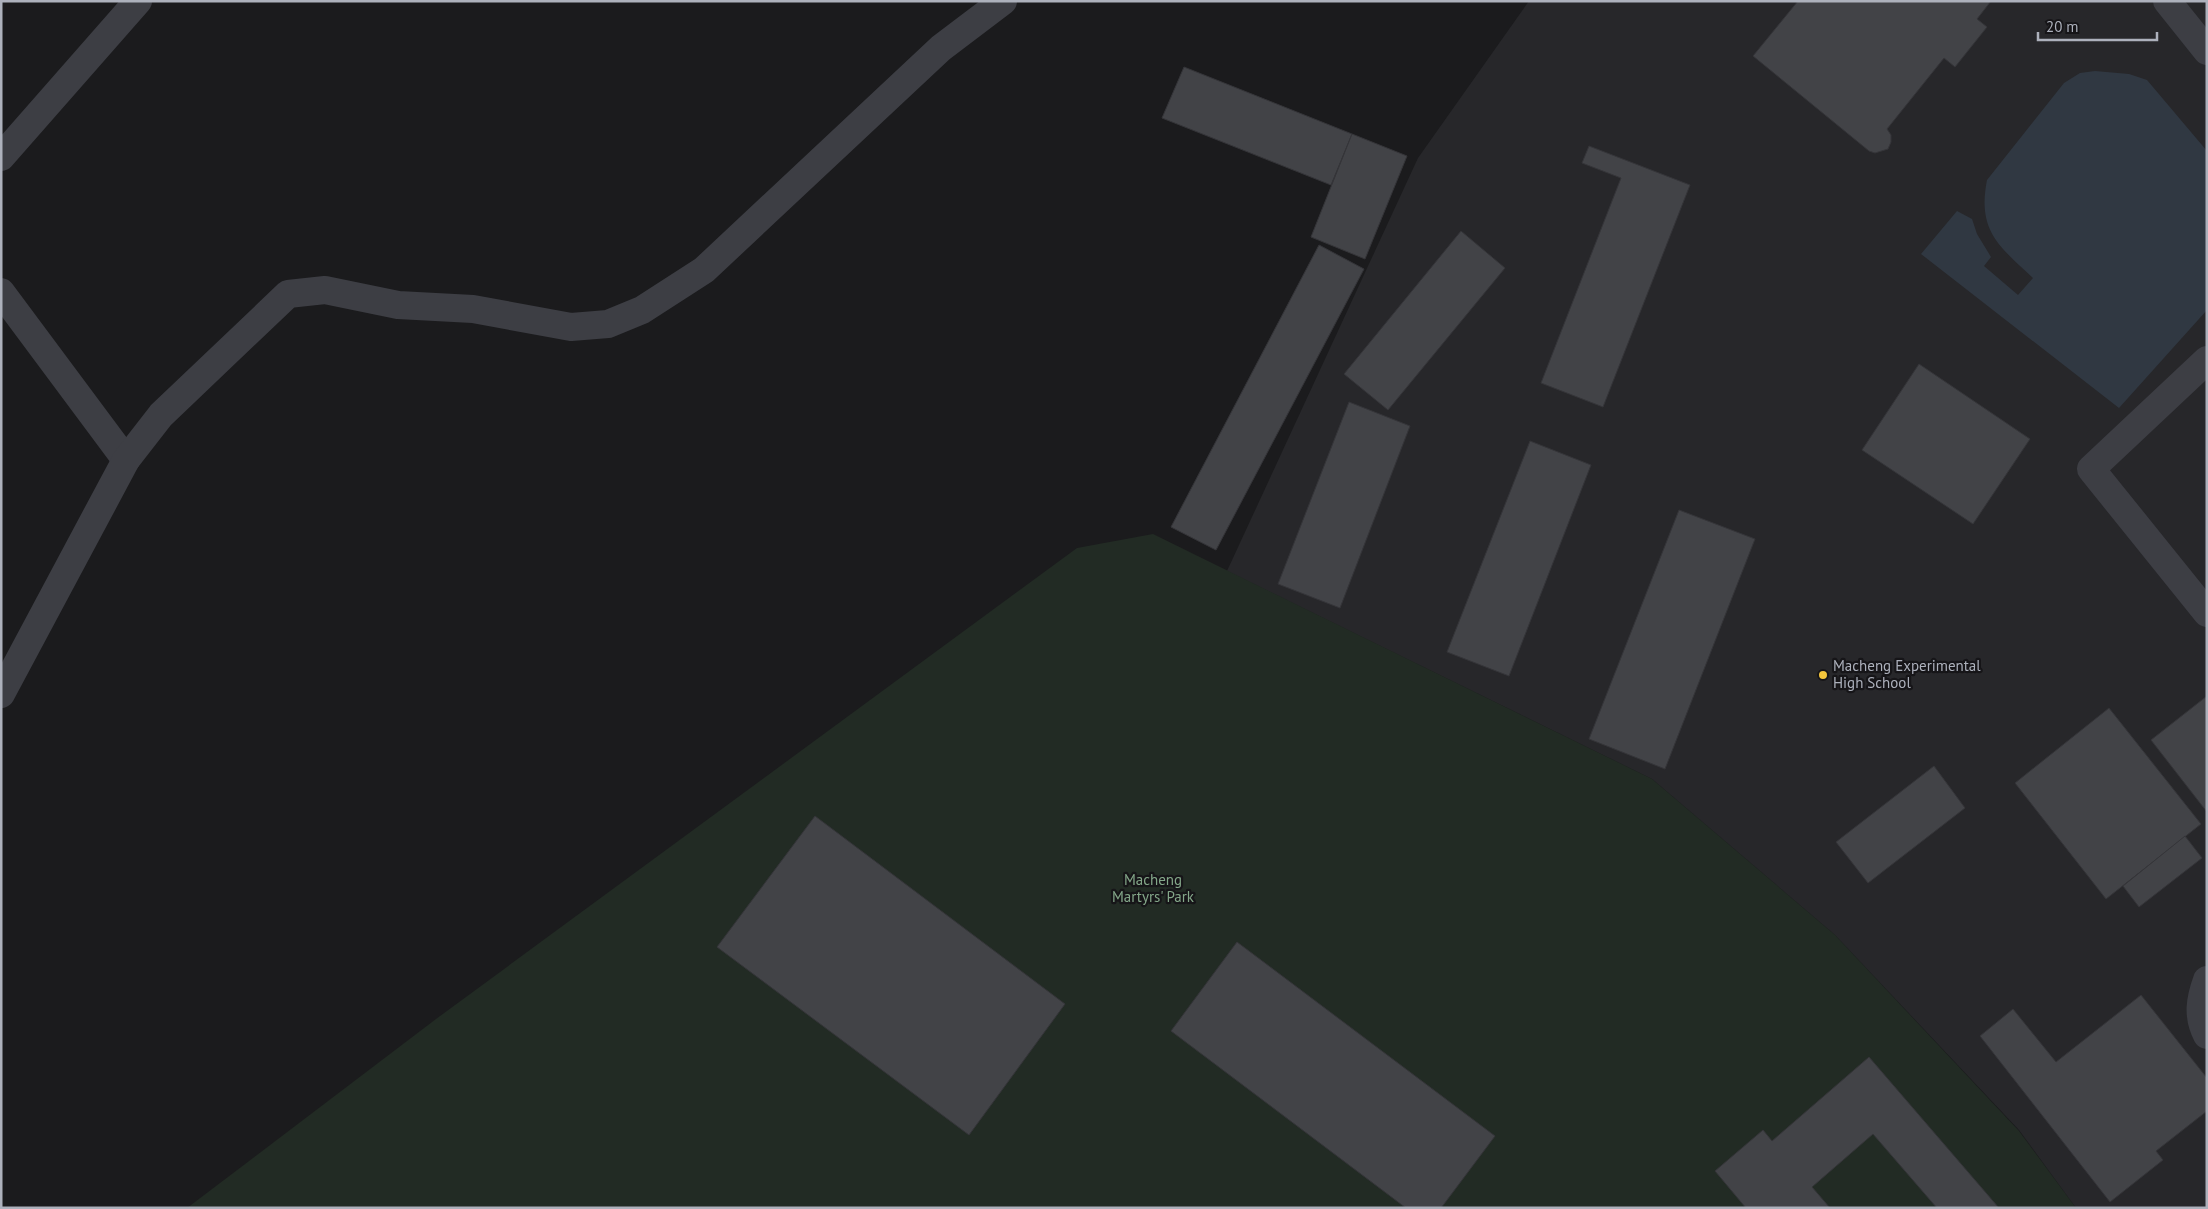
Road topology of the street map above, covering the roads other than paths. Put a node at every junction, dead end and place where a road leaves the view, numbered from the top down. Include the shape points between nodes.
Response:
1 (138, 1) edge
2 (1003, 1) edge
3 (2167, 1) edge
4 (2207, 51) edge
5 (1, 157) edge
6 (1, 292) edge
7 (2207, 360) edge
8 (126, 460) junction
9 (2207, 613) edge
10 (1, 694) edge
11 (2207, 980) edge
12 (2207, 1035) edge

1 - 5 street
2 - 8 street via 941,48 704,270 642,310 608,324 571,327 473,309 398,305 325,290 288,294 161,415
3 - 4 street
6 - 8 street
7 - 9 street via 2091,469
8 - 10 street
11 - 12 street via 2200,1000 2202,1025

